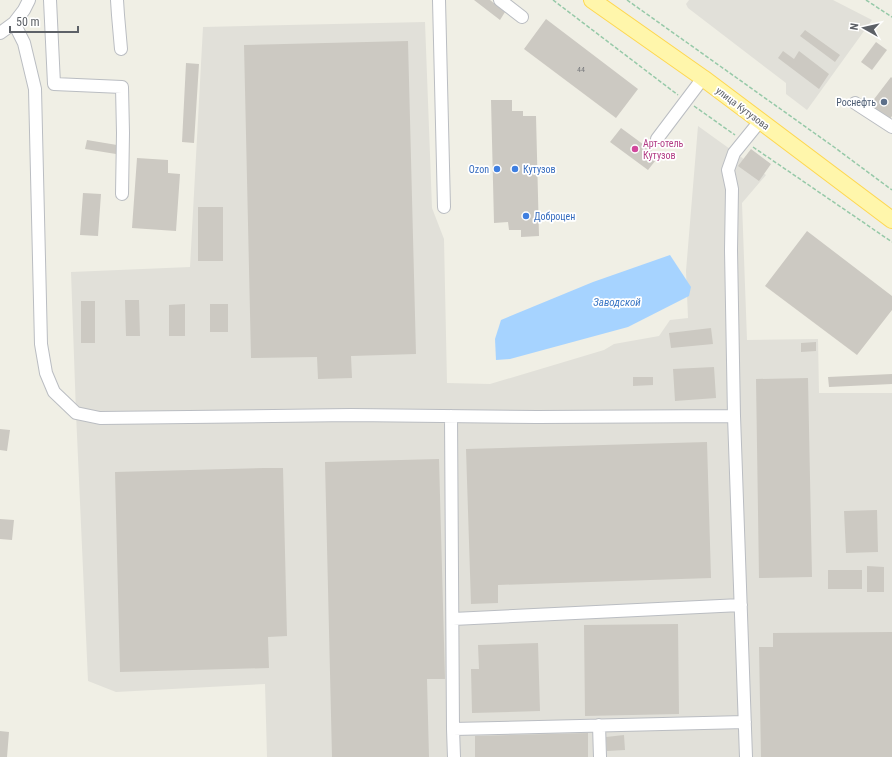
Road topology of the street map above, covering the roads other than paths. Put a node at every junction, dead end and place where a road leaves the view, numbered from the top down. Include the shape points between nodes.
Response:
1 (29, 0) edge
2 (50, 0) edge
3 (117, 0) edge
4 (439, 0) edge
5 (500, 0) edge
6 (592, 0) edge
7 (522, 17) dead end
8 (14, 23) junction
9 (0, 33) edge
10 (121, 49) dead end
11 (702, 78) junction
12 (855, 103) dead end
13 (760, 121) junction
14 (892, 127) edge
15 (657, 139) dead end
16 (122, 194) dead end
17 (444, 207) dead end
18 (892, 220) edge
19 (451, 416) junction
20 (734, 416) junction
21 (741, 605) junction
22 (453, 619) junction
23 (745, 722) junction
24 (599, 725) junction
25 (453, 728) junction
26 (454, 757) edge
27 (600, 757) edge
28 (746, 757) edge

1 - 8 lane
2 - 16 lane via 54,84 122,87
3 - 10 lane
4 - 17 lane
5 - 7 lane
6 - 11 main road, улица Кутузова
8 - 9 lane
8 - 19 lane via 24,43 35,89 42,344 46,373 54,392 76,413 100,418
11 - 13 main road, улица Кутузова
11 - 15 lane
12 - 14 lane
13 - 18 main road, улица Кутузова
13 - 20 lane via 734,153 728,170 732,189
19 - 20 lane
19 - 22 lane
20 - 21 lane
21 - 22 lane
21 - 23 lane
22 - 25 lane
23 - 24 lane
23 - 28 lane
24 - 25 lane
24 - 27 lane
25 - 26 lane

